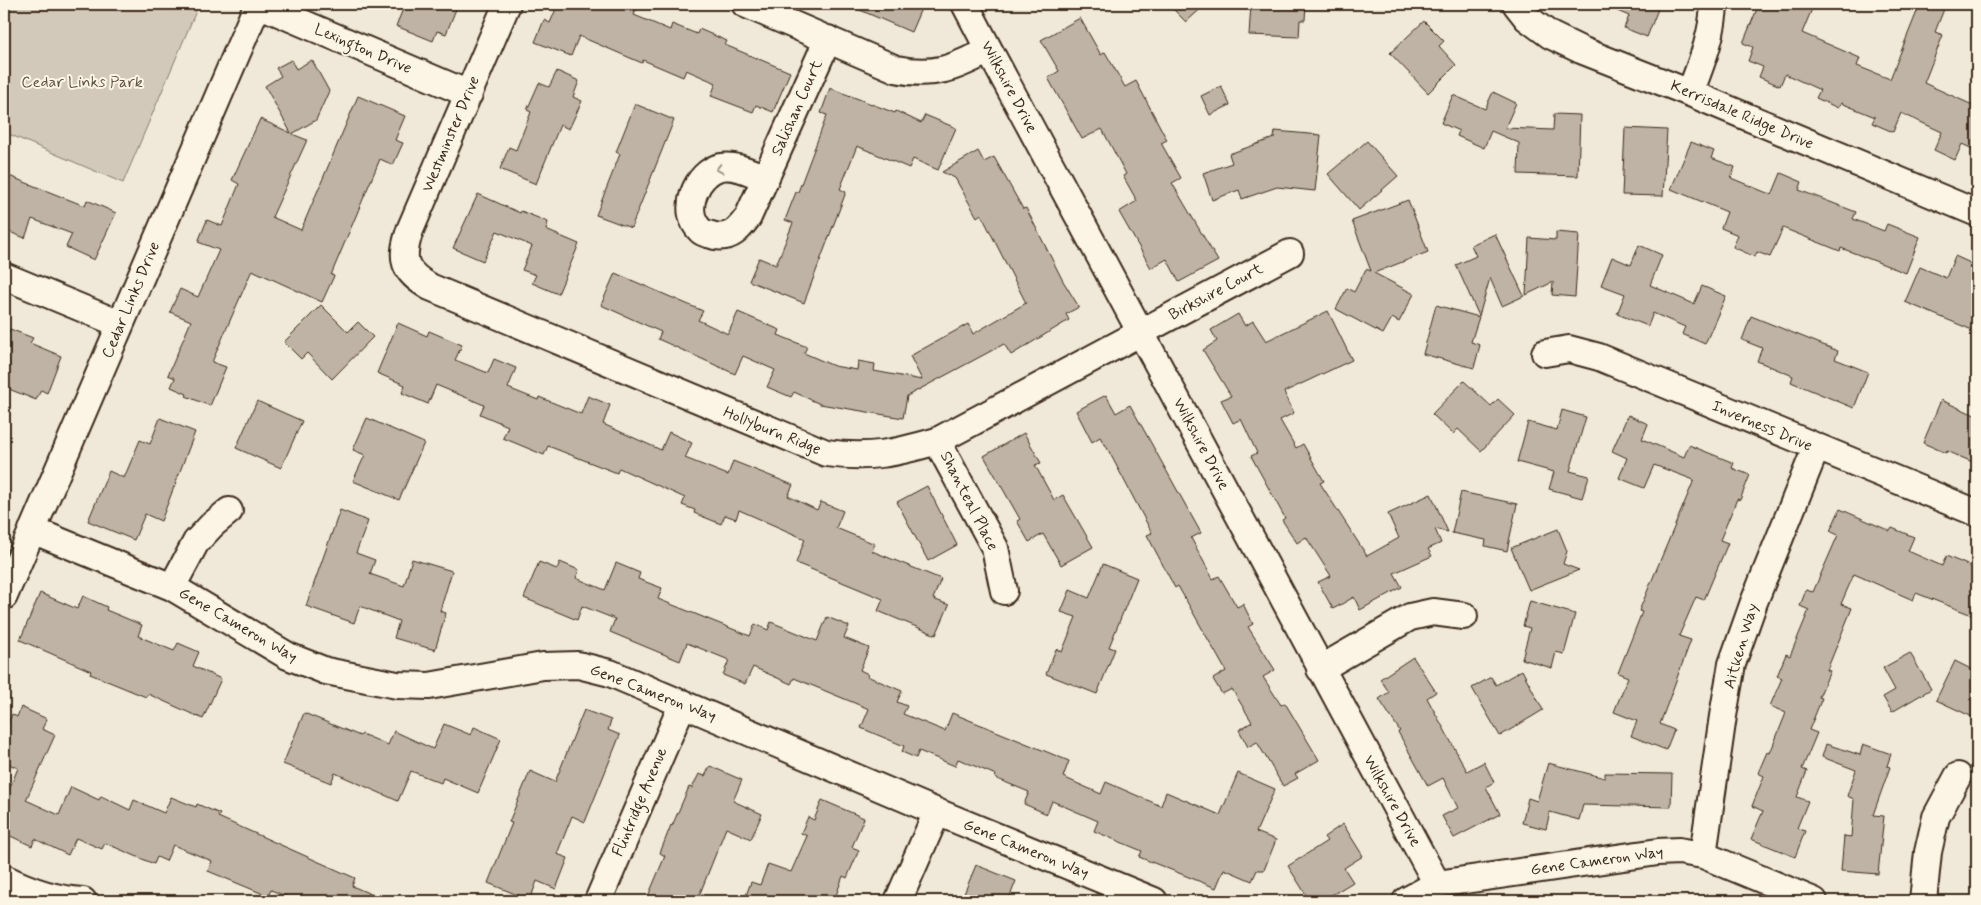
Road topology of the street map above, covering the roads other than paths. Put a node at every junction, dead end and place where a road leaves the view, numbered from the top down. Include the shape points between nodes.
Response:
1 (258, 4) edge
2 (507, 4) edge
3 (745, 4) edge
4 (965, 4) edge
5 (1516, 4) edge
6 (1714, 4) edge
7 (828, 39) junction
8 (989, 50) junction
9 (1690, 93) junction
10 (469, 94) junction
11 (765, 178) dead end
12 (1977, 213) edge
13 (1290, 253) dead end
14 (406, 266) joint
15 (4, 276) edge
16 (120, 324) junction
17 (1141, 331) junction
18 (1545, 352) dead end
19 (937, 441) junction
20 (1816, 448) junction
21 (229, 511) dead end
22 (1977, 513) edge
23 (32, 530) junction
24 (172, 587) junction
25 (1004, 591) dead end
26 (4, 596) edge
27 (1464, 616) dead end
28 (1320, 669) junction
29 (683, 703) junction
30 (1958, 776) dead end
31 (937, 812) junction
32 (1703, 855) junction
33 (4, 878) edge
34 (1437, 884) junction
35 (83, 901) edge
36 (598, 901) edge
37 (898, 901) edge
38 (1154, 901) edge
39 (1406, 901) edge
40 (1814, 901) edge
41 (1923, 901) edge

1 - 10 street, Lexington Drive
1 - 16 street, Cedar Links Drive
2 - 10 street, Westminster Drive
3 - 7 street
4 - 8 street, Wilkshire Drive
5 - 9 street, Kerrisdale Ridge Drive via 1527,18 1550,35
6 - 9 street via 1708,46
7 - 8 street via 896,69 914,72 935,72 959,66
7 - 11 street, Salishan Court
8 - 17 street, Wilkshire Drive
9 - 12 street, Kerrisdale Ridge Drive
10 - 14 street, Westminster Drive via 410,230 405,245
13 - 17 street, Birkshire Court
14 - 19 street, Hollyburn Ridge via 414,278 430,287 826,453 877,456
15 - 16 street
16 - 23 street, Cedar Links Drive
17 - 19 street, Hollyburn Ridge
17 - 28 street, Wilkshire Drive
18 - 20 street, Inverness Drive via 1569,349 1599,358
19 - 25 street, Shanteal Place via 995,548
20 - 22 street, Inverness Drive
20 - 32 street, Aitken Way via 1732,664
21 - 24 street via 196,542
23 - 24 street, Gene Cameron Way
23 - 26 street, Cedar Links Drive
24 - 29 street, Gene Cameron Way via 288,656 326,671 397,685 429,686 543,666 578,665 610,673
27 - 28 street via 1433,612 1410,617
28 - 34 street, Wilkshire Drive
29 - 31 street, Gene Cameron Way
29 - 36 street, Flintridge Avenue
30 - 41 street via 1936,817 1928,852
31 - 37 street
31 - 38 street, Gene Cameron Way
32 - 34 street, Gene Cameron Way via 1658,852
32 - 40 street, Gene Cameron Way
33 - 35 street via 32,892
34 - 39 street, Gene Cameron Way

